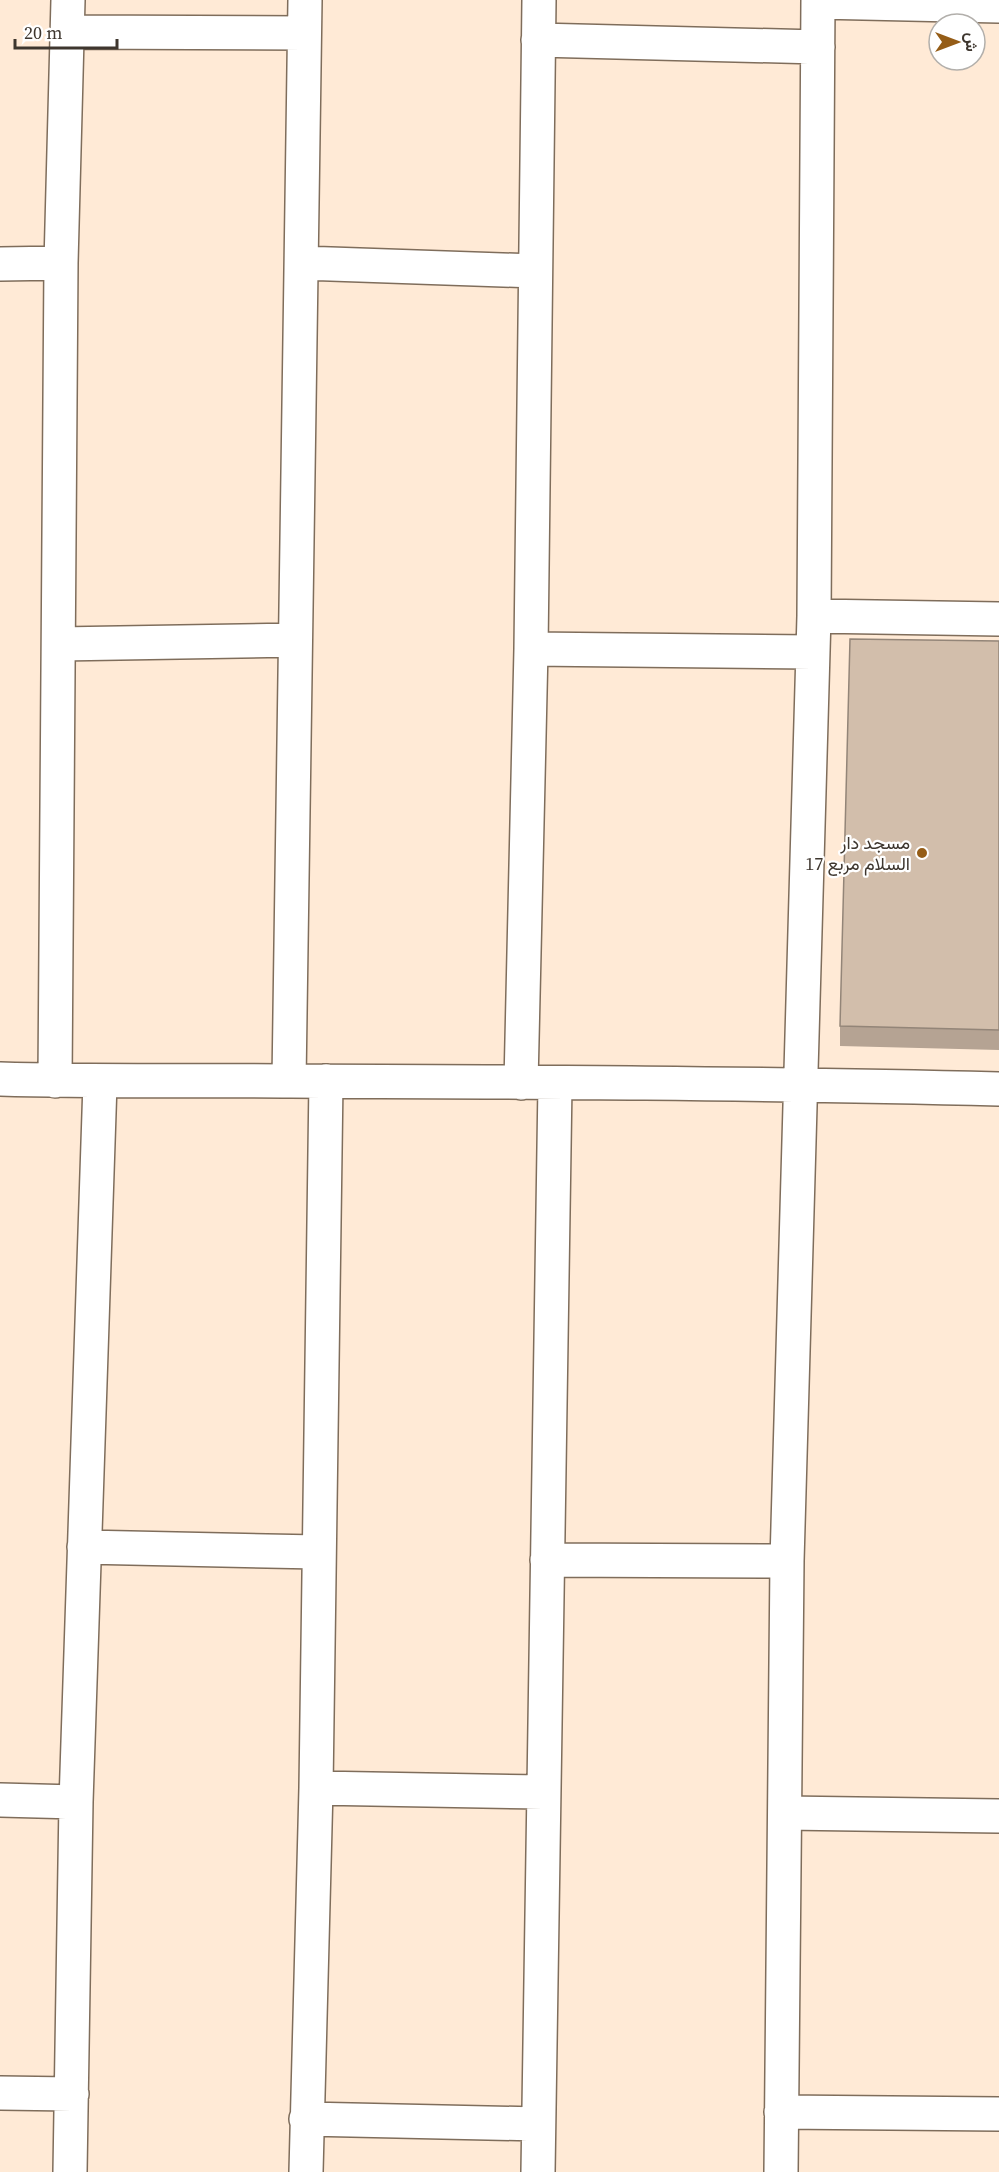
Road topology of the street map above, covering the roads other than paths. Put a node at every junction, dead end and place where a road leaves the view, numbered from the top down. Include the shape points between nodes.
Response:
1 (305, 0) edge
2 (539, 0) edge
3 (818, 1) edge
4 (987, 4) edge
5 (67, 16) edge
6 (304, 33) junction
7 (538, 40) junction
8 (818, 47) junction
9 (61, 263) junction
10 (302, 263) junction
11 (0, 264) edge
12 (534, 271) junction
13 (814, 616) junction
14 (999, 619) edge
15 (295, 639) junction
16 (59, 644) junction
17 (531, 650) junction
18 (812, 652) junction
19 (0, 1079) edge
20 (55, 1081) junction
21 (289, 1081) junction
22 (326, 1081) junction
23 (100, 1083) junction
24 (521, 1083) junction
25 (555, 1084) junction
26 (799, 1084) junction
27 (999, 1089) edge
28 (84, 1547) junction
29 (318, 1552) junction
30 (547, 1560) junction
31 (787, 1561) junction
32 (315, 1788) junction
33 (543, 1792) junction
34 (0, 1800) edge
35 (76, 1802) junction
36 (785, 1813) junction
37 (999, 1816) edge
38 (0, 2093) edge
39 (72, 2094) junction
40 (782, 2112) junction
41 (999, 2114) edge
42 (306, 2119) junction
43 (538, 2124) junction
44 (70, 2172) edge
45 (306, 2172) edge
46 (538, 2172) edge
47 (781, 2172) edge

1 - 6 street
2 - 7 street
3 - 4 street
3 - 8 street
5 - 6 street
5 - 9 street
6 - 10 street
7 - 8 street
7 - 12 street
8 - 13 street
9 - 11 street
9 - 16 street
10 - 12 street
10 - 15 street
12 - 17 street
13 - 14 street
13 - 18 street
15 - 16 street
15 - 21 street
16 - 20 street
17 - 18 street
17 - 24 street
18 - 26 street
19 - 20 street
20 - 23 street
21 - 22 street
21 - 23 street
22 - 24 street
22 - 29 street
23 - 28 street
24 - 25 street
25 - 26 street
25 - 30 street
26 - 27 street
26 - 31 street
28 - 29 street
28 - 35 street
29 - 32 street
30 - 31 street
30 - 33 street
31 - 36 street
32 - 33 street
32 - 42 street
33 - 43 street
34 - 35 street
35 - 39 street
36 - 37 street
36 - 40 street
38 - 39 street
39 - 44 street
40 - 41 street
40 - 47 street
42 - 43 street
42 - 45 street
43 - 46 street

